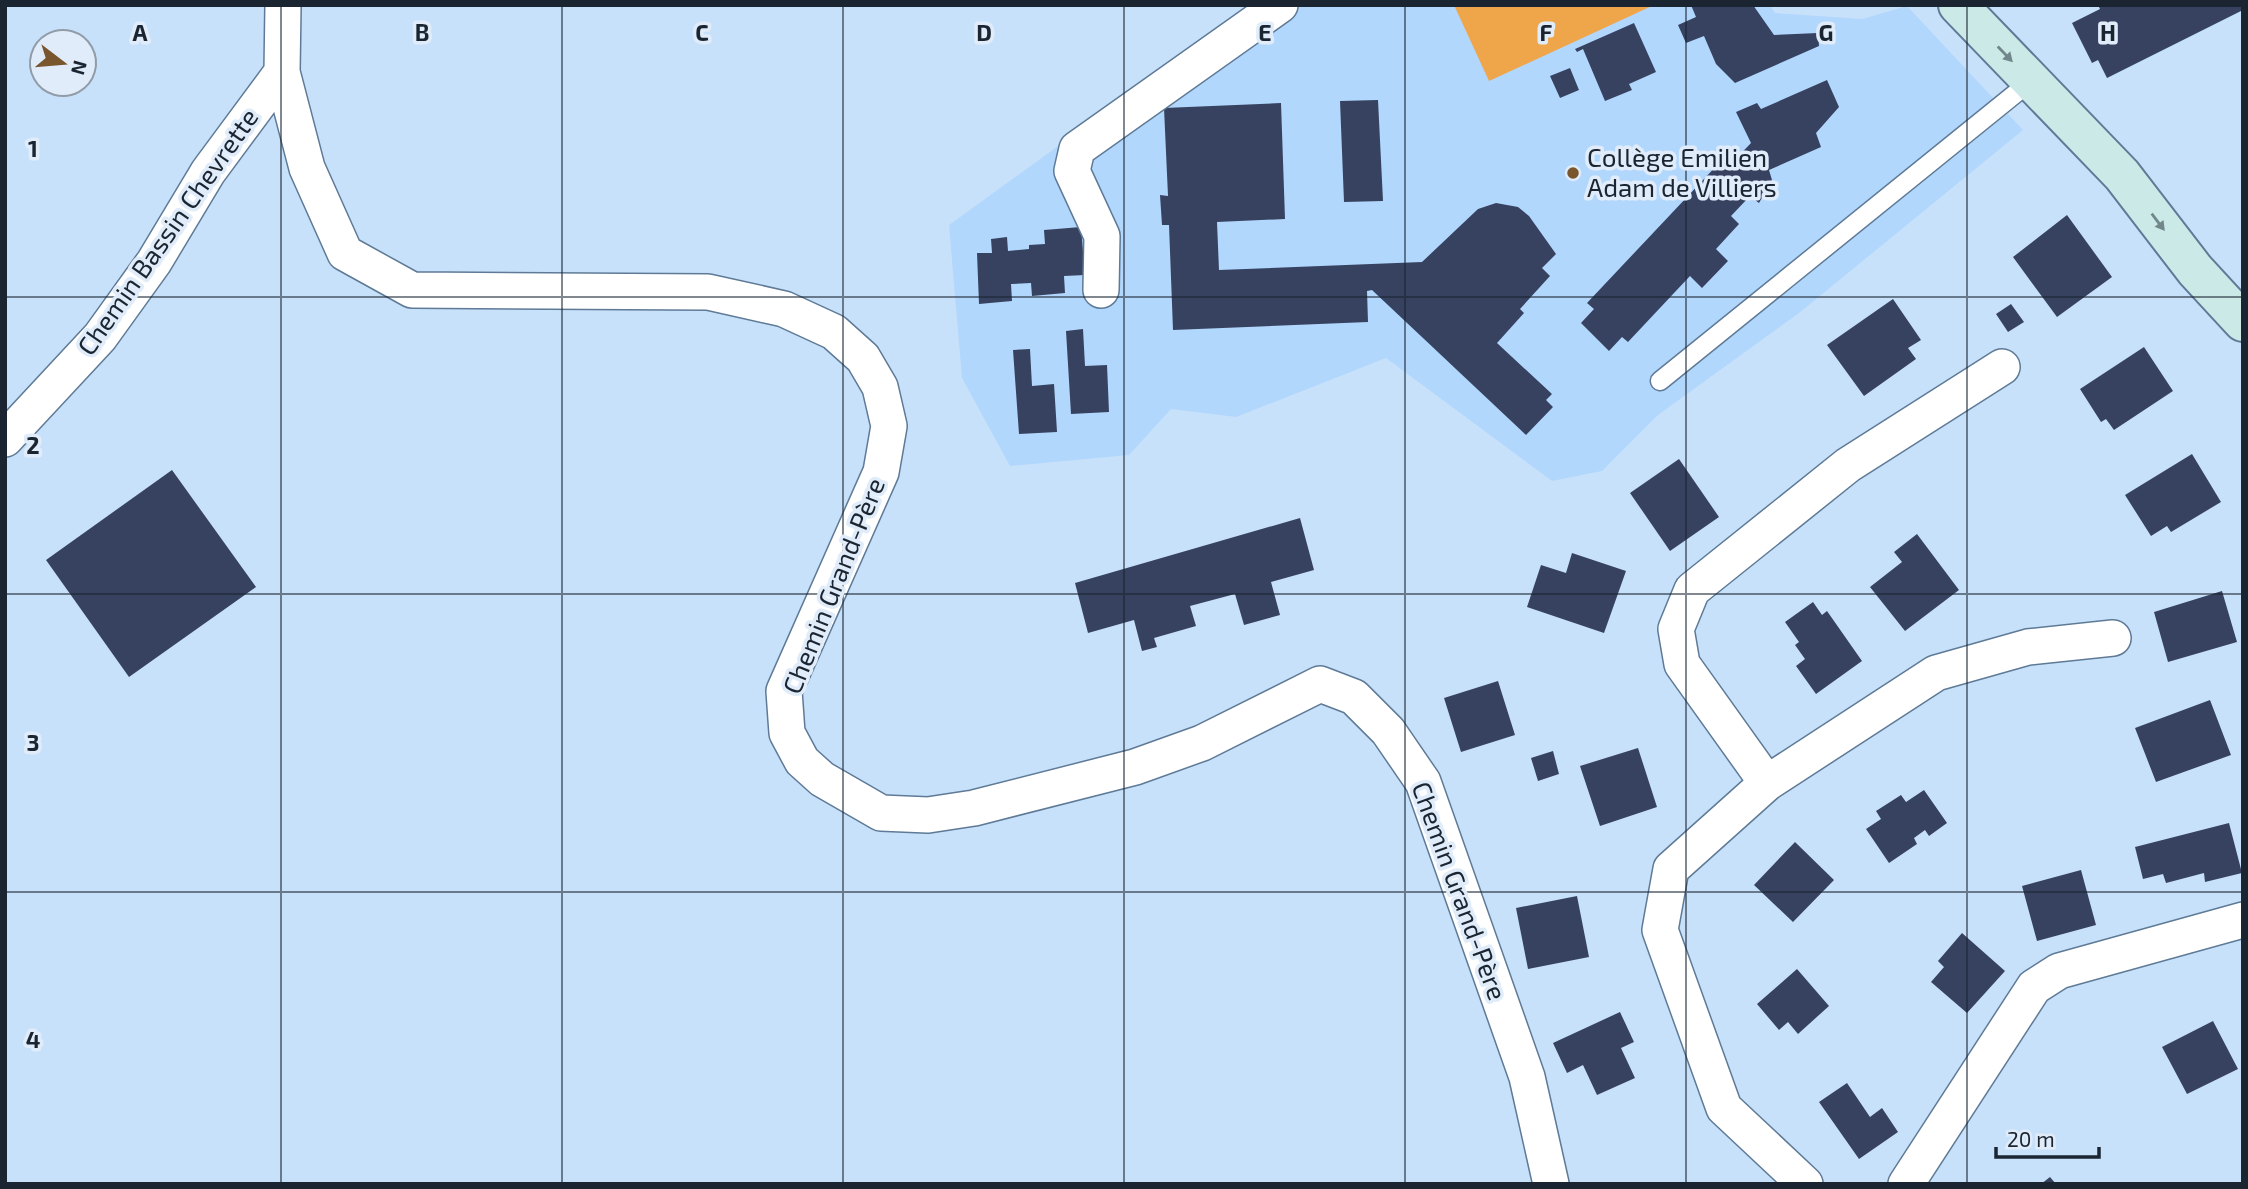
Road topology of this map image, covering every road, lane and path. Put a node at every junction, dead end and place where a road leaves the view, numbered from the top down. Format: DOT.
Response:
graph roads {
  1 [pos="283,5"];
  2 [pos="1280,5"];
  3 [pos="1963,7"];
  4 [pos="282,72"];
  5 [pos="2031,81"];
  6 [pos="1101,290"];
  7 [pos="2243,322"];
  8 [pos="2001,367"];
  9 [pos="1660,380"];
  10 [pos="5,439"];
  11 [pos="2113,638"];
  12 [pos="1767,783"];
  13 [pos="2243,920"];
  14 [pos="1551,1184"];
  15 [pos="1805,1184"];
  16 [pos="1906,1184"];
  1 -- 4 [label="street"];
  2 -- 6 [label="street"];
  3 -- 5 [label="main road, one-way"];
  4 -- 10 [label="street, Chemin Bassin Chevrette"];
  4 -- 14 [label="street, Chemin Grand-Père"];
  5 -- 7 [label="main road, one-way"];
  5 -- 9 [label="lane"];
  8 -- 12 [label="street"];
  11 -- 12 [label="street"];
  12 -- 15 [label="street"];
  13 -- 16 [label="street"];
}
